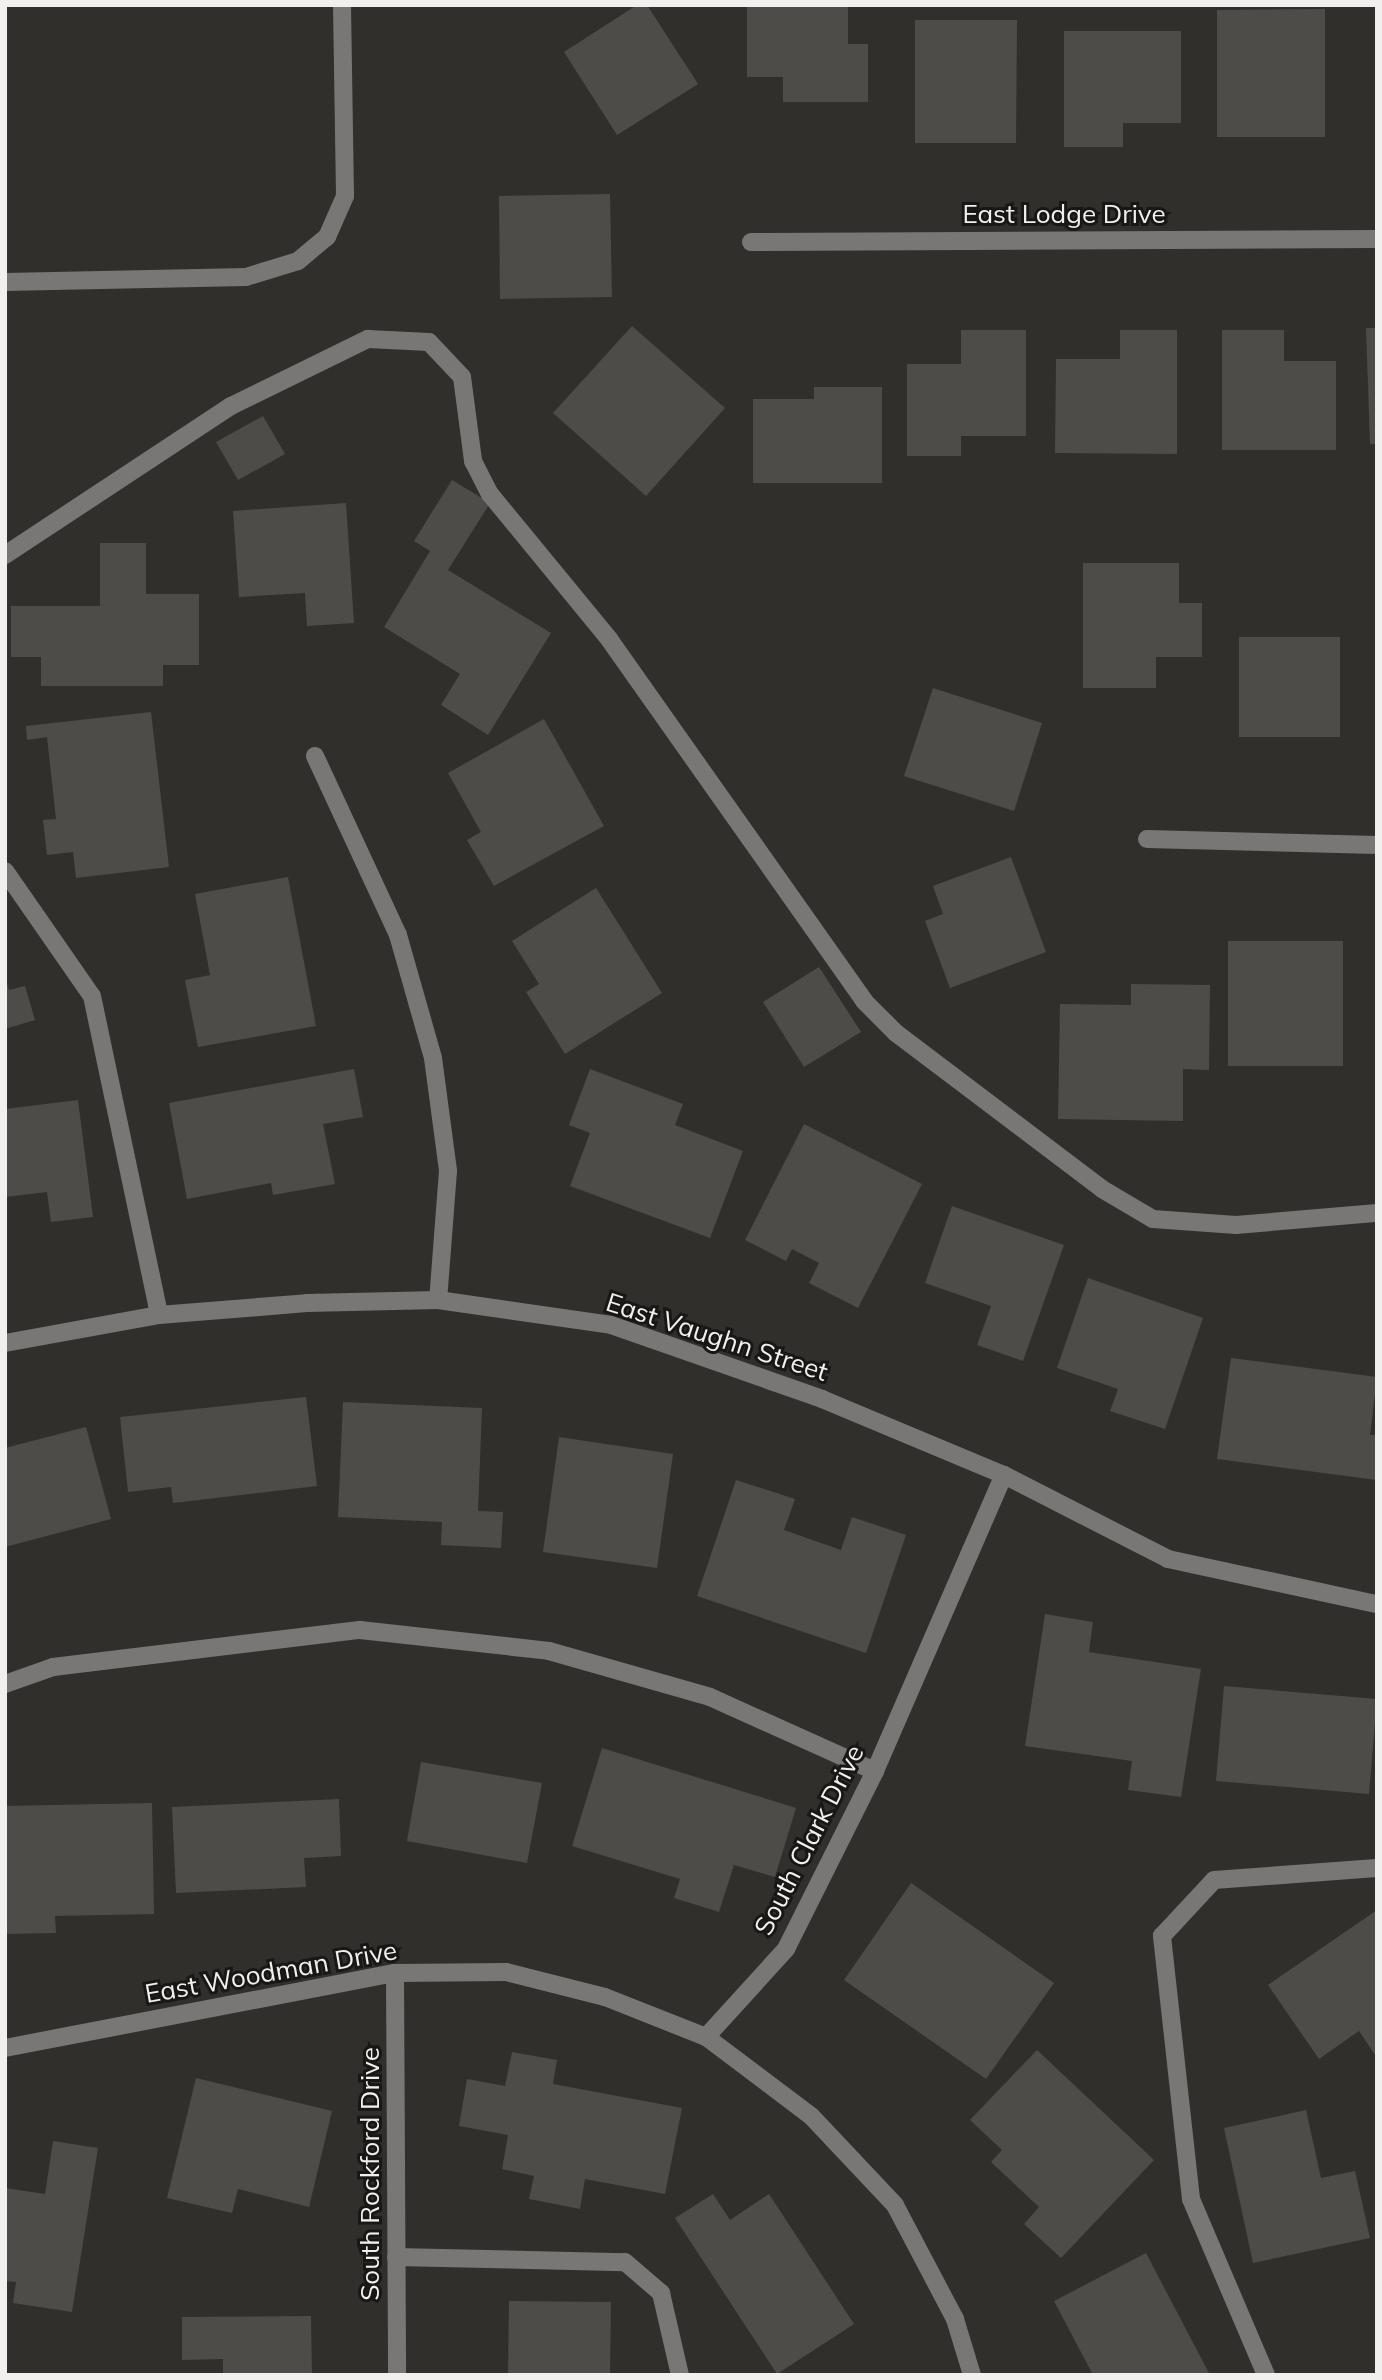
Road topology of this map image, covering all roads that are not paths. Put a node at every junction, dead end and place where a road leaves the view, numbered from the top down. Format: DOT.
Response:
graph roads {
  1 [pos="342,5"];
  2 [pos="1377,239"];
  3 [pos="751,242"];
  4 [pos="5,282"];
  5 [pos="5,555"];
  6 [pos="315,756"];
  7 [pos="1147,839"];
  8 [pos="1377,845"];
  9 [pos="5,871"];
  10 [pos="1377,1213"];
  11 [pos="438,1300"];
  12 [pos="159,1315"];
  13 [pos="5,1343"];
  14 [pos="1004,1475"];
  15 [pos="1377,1604"];
  16 [pos="5,1684"];
  17 [pos="875,1771"];
  18 [pos="1377,1868"];
  19 [pos="395,1973"];
  20 [pos="706,2037"];
  21 [pos="5,2048"];
  22 [pos="396,2257"];
  23 [pos="397,2375"];
  24 [pos="680,2375"];
  25 [pos="972,2375"];
  26 [pos="1266,2375"];
  1 -- 4 [label="street"];
  2 -- 3 [label="street, East Lodge Drive"];
  5 -- 10 [label="street"];
  6 -- 11 [label="street"];
  7 -- 8 [label="street"];
  9 -- 12 [label="street"];
  11 -- 12 [label="street, East Vaughn Street"];
  11 -- 14 [label="street, East Vaughn Street"];
  12 -- 13 [label="street, East Vaughn Street"];
  14 -- 15 [label="street, East Vaughn Street"];
  14 -- 17 [label="street, South Clark Drive"];
  16 -- 17 [label="street"];
  17 -- 20 [label="street, South Clark Drive"];
  18 -- 26 [label="street"];
  19 -- 20 [label="street, East Woodman Drive"];
  19 -- 21 [label="street, East Woodman Drive"];
  19 -- 22 [label="street, South Rockford Drive"];
  20 -- 25 [label="street"];
  22 -- 23 [label="street, South Rockford Drive"];
  22 -- 24 [label="street"];
}
